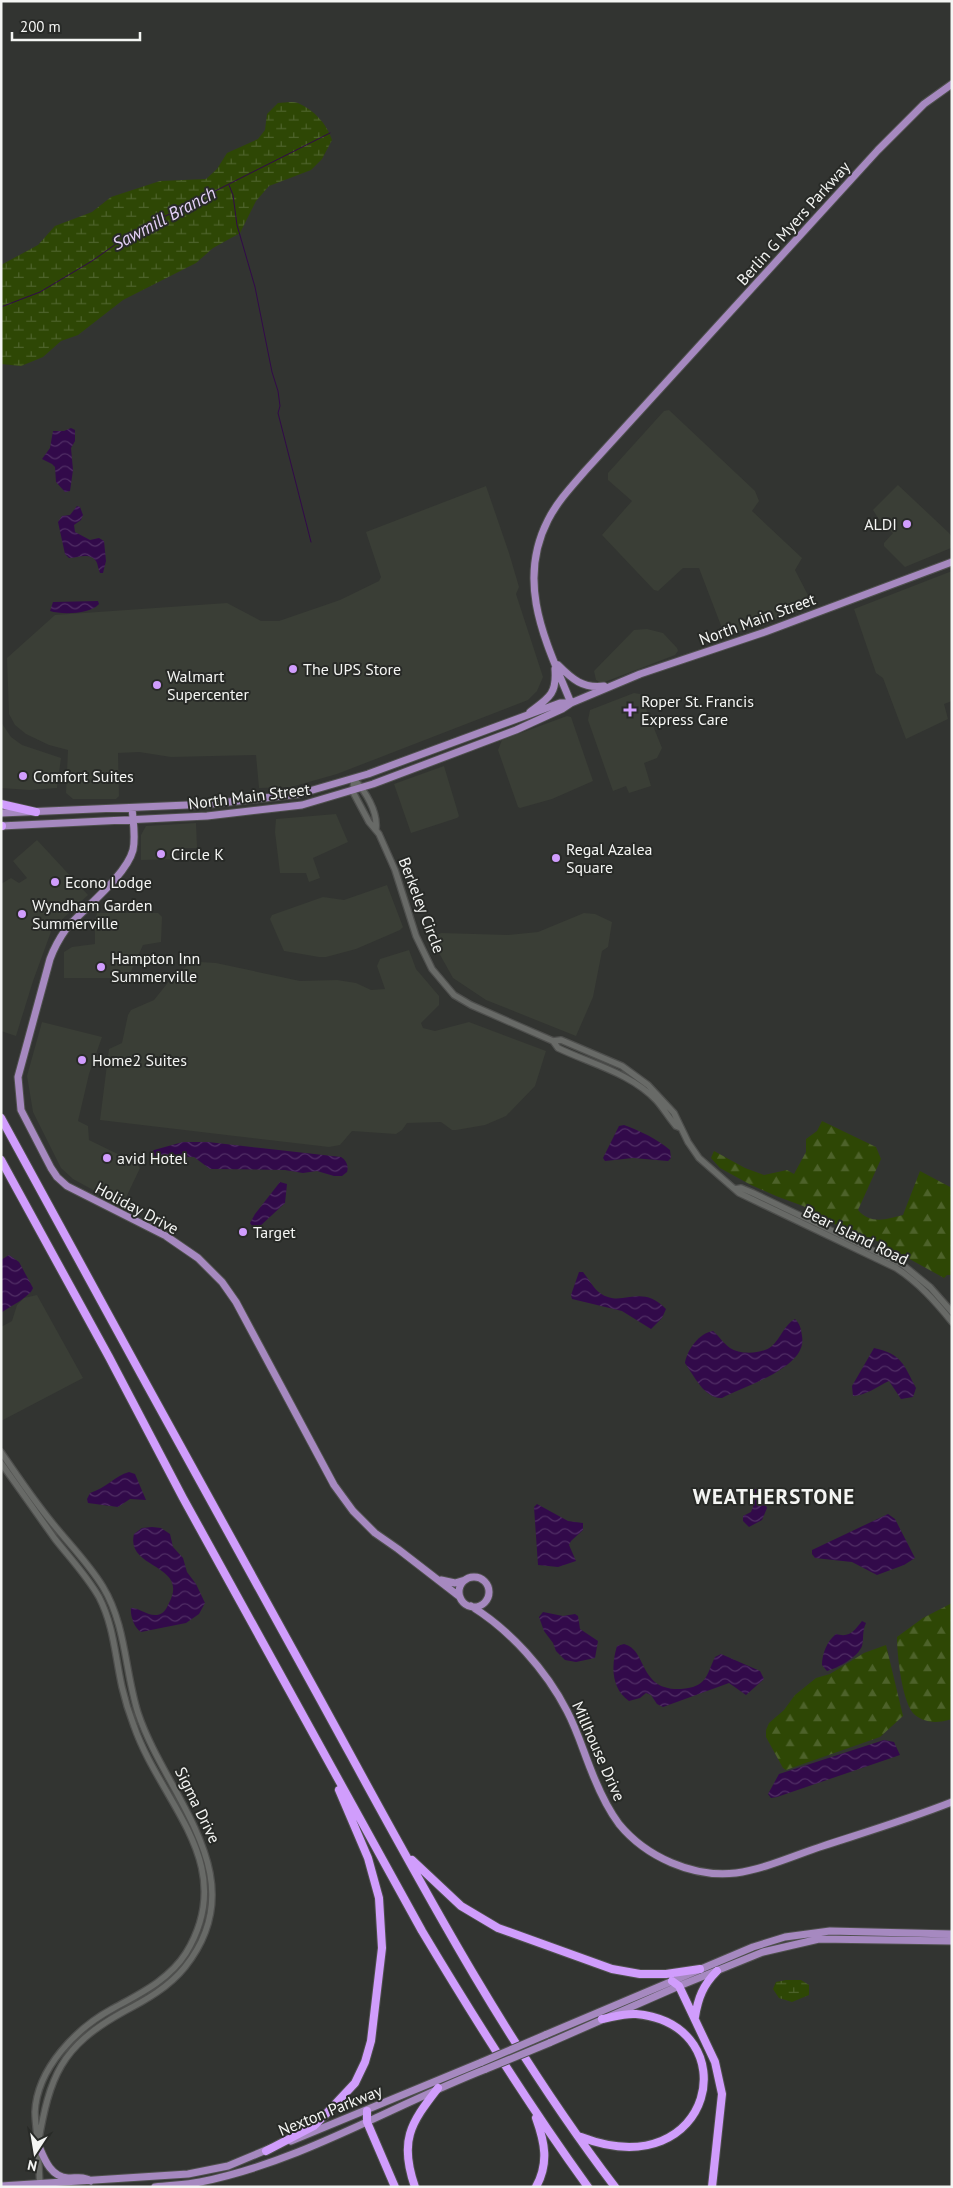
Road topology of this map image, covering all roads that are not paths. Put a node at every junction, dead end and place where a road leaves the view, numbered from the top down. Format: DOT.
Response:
graph roads {
  1 [pos="952,84"];
  2 [pos="952,562"];
  3 [pos="554,661"];
  4 [pos="613,685"];
  5 [pos="571,703"];
  6 [pos="521,718"];
  7 [pos="354,779"];
  8 [pos="363,788"];
  9 [pos="353,792"];
  10 [pos="1,804"];
  11 [pos="132,808"];
  12 [pos="36,812"];
  13 [pos="1,813"];
  14 [pos="133,821"];
  15 [pos="2,826"];
  16 [pos="376,828"];
  17 [pos="553,1041"];
  18 [pos="588,1051"];
  19 [pos="584,1060"];
  20 [pos="1,1118"];
  21 [pos="681,1128"];
  22 [pos="1,1160"];
  23 [pos="735,1189"];
  24 [pos="952,1312"];
  25 [pos="952,1322"];
  26 [pos="1,1452"];
  27 [pos="1,1463"];
  28 [pos="55,1526"];
  29 [pos="50,1531"];
  30 [pos="438,1579"];
  31 [pos="465,1580"];
  32 [pos="460,1597"];
  33 [pos="488,1598"];
  34 [pos="470,1606"];
  35 [pos="495,1623"];
  36 [pos="125,1656"];
  37 [pos="118,1657"];
  38 [pos="334,1773"];
  39 [pos="952,1802"];
  40 [pos="405,1854"];
  41 [pos="952,1934"];
  42 [pos="952,1941"];
  43 [pos="700,1969"];
  44 [pos="717,1971"];
  45 [pos="675,1983"];
  46 [pos="695,2017"];
  47 [pos="602,2018"];
  48 [pos="547,2039"];
  49 [pos="438,2088"];
  50 [pos="532,2107"];
  51 [pos="367,2111"];
  52 [pos="367,2122"];
  53 [pos="579,2136"];
  54 [pos="38,2144"];
  55 [pos="266,2151"];
  56 [pos="92,2181"];
  57 [pos="1,2186"];
  58 [pos="40,2186"];
  59 [pos="155,2187"];
  60 [pos="395,2187"];
  61 [pos="415,2187"];
  62 [pos="536,2187"];
  63 [pos="588,2187"];
  64 [pos="615,2187"];
  65 [pos="712,2187"];
  1 -- 3 [label="main road, Berlin G Myers Parkway"];
  2 -- 4 [label="main road, North Main Street"];
  3 -- 4 [label="main road"];
  3 -- 5 [label="main road, Berlin G Myers Parkway"];
  3 -- 6 [label="main road"];
  4 -- 5 [label="main road, North Main Street"];
  5 -- 6 [label="main road, North Main Street"];
  5 -- 8 [label="main road, North Main Street"];
  6 -- 7 [label="main road, North Main Street"];
  7 -- 8 [label="street, Berkeley Circle"];
  7 -- 9 [label="street"];
  7 -- 11 [label="main road, North Main Street"];
  8 -- 9 [label="main road, North Main Street"];
  8 -- 16 [label="street, Berkeley Circle"];
  9 -- 14 [label="main road, North Main Street"];
  9 -- 16 [label="street, Berkeley Circle"];
  10 -- 12 [label="highway"];
  11 -- 12 [label="main road, North Main Street"];
  11 -- 14 [label="main road, Holiday Drive"];
  12 -- 13 [label="main road, North Main Street"];
  14 -- 15 [label="main road, North Main Street"];
  14 -- 30 [label="main road, Holiday Drive"];
  16 -- 17 [label="street, Berkeley Circle"];
  17 -- 18 [label="street, Berkeley Circle"];
  17 -- 19 [label="street, Berkeley Circle"];
  18 -- 21 [label="street, Bear Island Road"];
  19 -- 21 [label="street, Bear Island Road"];
  20 -- 40 [label="highway"];
  21 -- 23 [label="street, Bear Island Road"];
  22 -- 38 [label="highway"];
  23 -- 24 [label="street, Bear Island Road"];
  23 -- 25 [label="street, Bear Island Road"];
  26 -- 28 [label="street, Sigma Drive"];
  27 -- 29 [label="street, Sigma Drive"];
  28 -- 29 [label="street"];
  28 -- 36 [label="street, Sigma Drive"];
  29 -- 37 [label="street, Sigma Drive"];
  30 -- 31 [label="main road"];
  30 -- 32 [label="main road, Holiday Drive"];
  31 -- 32 [label="main road"];
  31 -- 33 [label="main road"];
  32 -- 34 [label="main road"];
  33 -- 34 [label="main road"];
  33 -- 35 [label="main road"];
  34 -- 35 [label="main road, Millhouse Drive"];
  35 -- 39 [label="main road, Millhouse Drive"];
  36 -- 37 [label="street"];
  36 -- 54 [label="street, Sigma Drive"];
  37 -- 54 [label="street, Sigma Drive"];
  38 -- 50 [label="highway"];
  38 -- 55 [label="highway"];
  40 -- 43 [label="highway"];
  40 -- 53 [label="highway"];
  41 -- 43 [label="main road"];
  42 -- 44 [label="main road"];
  43 -- 45 [label="main road"];
  44 -- 45 [label="main road"];
  44 -- 46 [label="highway"];
  45 -- 46 [label="highway"];
  45 -- 47 [label="main road"];
  45 -- 48 [label="main road, Nexton Parkway"];
  46 -- 65 [label="highway"];
  47 -- 48 [label="main road"];
  47 -- 53 [label="highway"];
  48 -- 49 [label="main road, bridge"];
  48 -- 51 [label="main road, Nexton Parkway, bridge"];
  49 -- 52 [label="main road"];
  49 -- 61 [label="highway"];
  50 -- 62 [label="highway"];
  50 -- 63 [label="highway"];
  51 -- 52 [label="highway"];
  51 -- 55 [label="main road, Nexton Parkway"];
  52 -- 59 [label="main road"];
  52 -- 60 [label="highway"];
  53 -- 64 [label="highway"];
  54 -- 56 [label="main road"];
  54 -- 58 [label="street, Sigma Drive"];
  55 -- 56 [label="main road, Nexton Parkway"];
  56 -- 58 [label="main road, Nexton Parkway"];
  57 -- 58 [label="main road, Nexton Parkway"];
}
